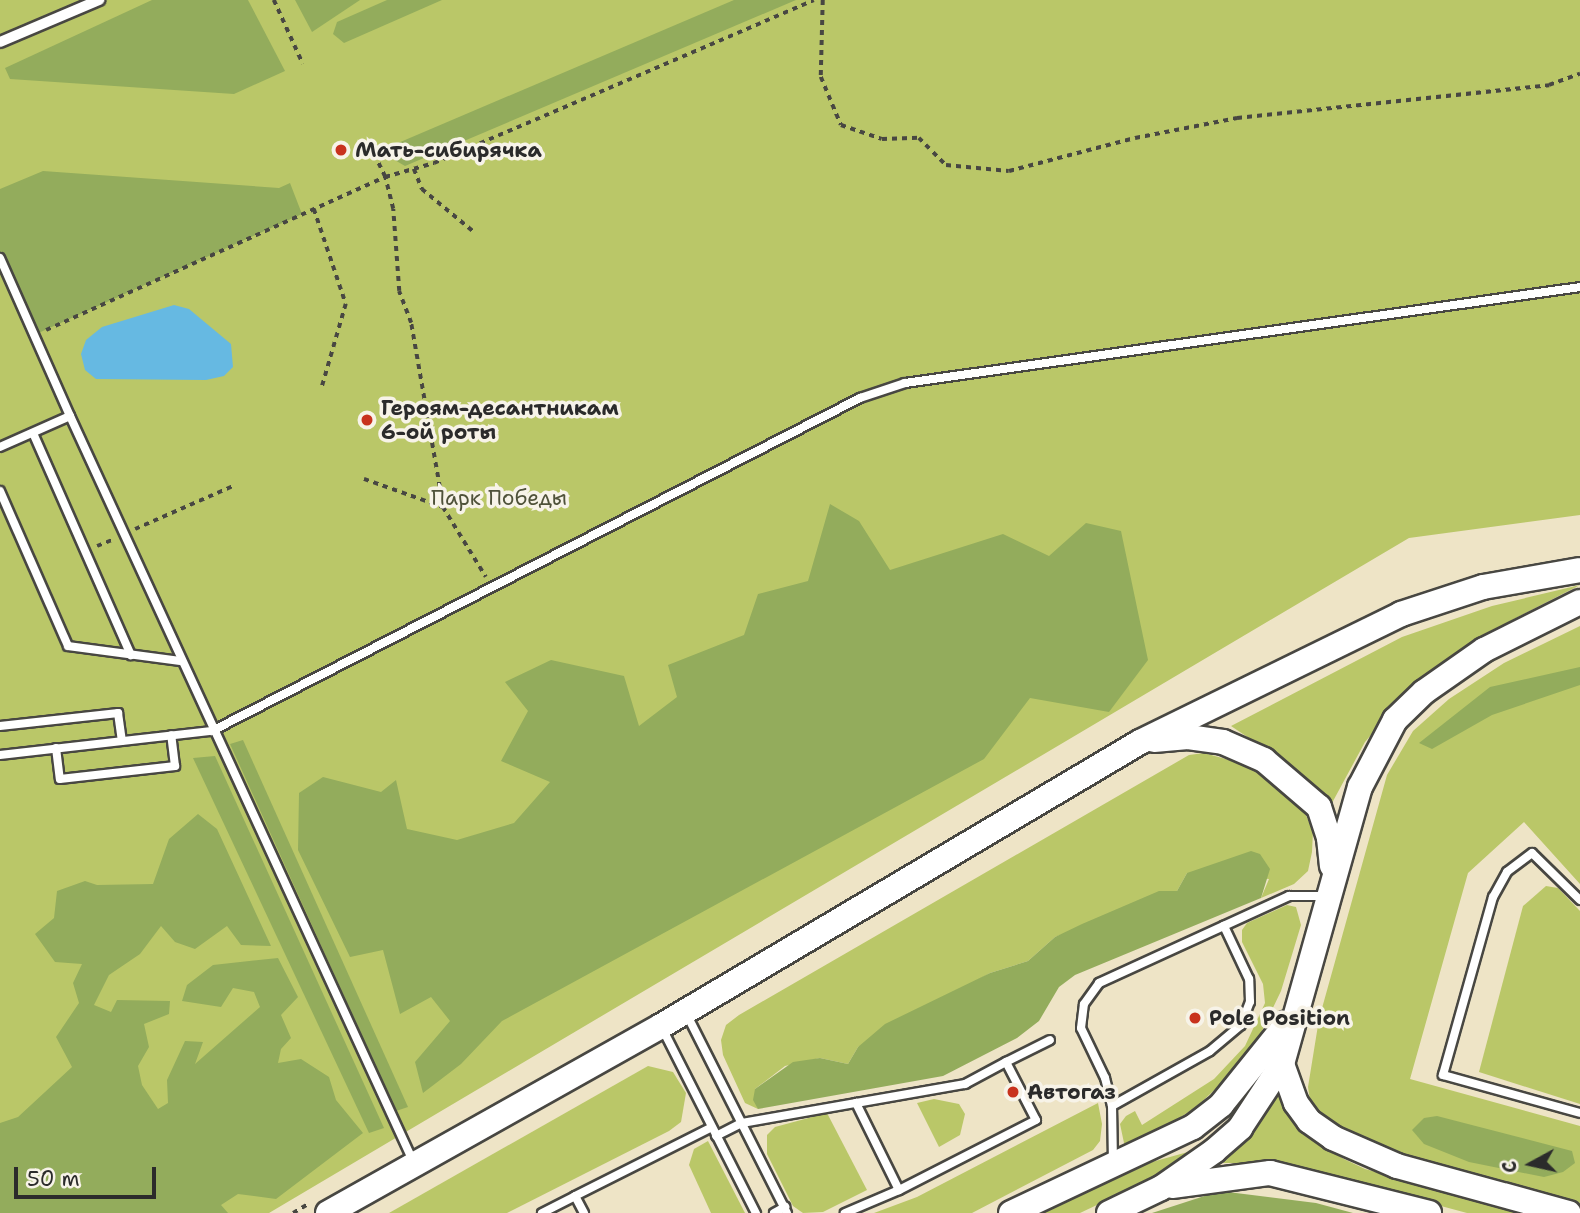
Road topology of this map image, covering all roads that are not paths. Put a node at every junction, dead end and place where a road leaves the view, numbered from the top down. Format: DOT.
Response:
graph roads {
  1 [pos="99,0"];
  2 [pos="0,42"];
  3 [pos="0,258"];
  4 [pos="1580,287"];
  5 [pos="70,416"];
  6 [pos="33,433"];
  7 [pos="0,447"];
  8 [pos="0,491"];
  9 [pos="1580,570"];
  10 [pos="1580,601"];
  11 [pos="131,654"];
  12 [pos="180,662"];
  13 [pos="0,726"];
  14 [pos="212,731"];
  15 [pos="172,735"];
  16 [pos="121,741"];
  17 [pos="1140,742"];
  18 [pos="56,748"];
  19 [pos="0,755"];
  20 [pos="1330,887"];
  21 [pos="1580,900"];
  22 [pos="1224,926"];
  23 [pos="685,1011"];
  24 [pos="1293,1014"];
  25 [pos="661,1026"];
  26 [pos="1051,1040"];
  27 [pos="1006,1062"];
  28 [pos="1283,1064"];
  29 [pos="856,1103"];
  30 [pos="1112,1106"];
  31 [pos="1580,1113"];
  32 [pos="742,1123"];
  33 [pos="712,1126"];
  34 [pos="716,1136"];
  35 [pos="414,1164"];
  36 [pos="1113,1165"];
  37 [pos="1161,1188"];
  38 [pos="899,1189"];
  39 [pos="575,1196"];
  40 [pos="786,1210"];
  41 [pos="1559,1212"];
  42 [pos="328,1213"];
  43 [pos="542,1213"];
  44 [pos="584,1213"];
  45 [pos="756,1213"];
  46 [pos="774,1213"];
  47 [pos="845,1213"];
  48 [pos="1011,1213"];
  49 [pos="1109,1213"];
  50 [pos="1429,1213"];
  1 -- 2 [label="street"];
  3 -- 5 [label="lane"];
  4 -- 14 [label="lane"];
  5 -- 6 [label="lane"];
  5 -- 12 [label="lane"];
  6 -- 7 [label="lane"];
  6 -- 11 [label="lane"];
  8 -- 11 [label="lane"];
  9 -- 17 [label="main road"];
  10 -- 20 [label="main road"];
  11 -- 12 [label="lane"];
  12 -- 14 [label="lane"];
  13 -- 16 [label="lane"];
  14 -- 15 [label="lane"];
  14 -- 35 [label="lane"];
  15 -- 16 [label="lane"];
  15 -- 18 [label="lane"];
  16 -- 18 [label="lane"];
  17 -- 20 [label="main road"];
  17 -- 23 [label="main road"];
  18 -- 19 [label="lane"];
  20 -- 22 [label="lane"];
  20 -- 24 [label="main road"];
  21 -- 31 [label="lane"];
  22 -- 30 [label="lane"];
  22 -- 30 [label="lane"];
  23 -- 25 [label="main road"];
  23 -- 32 [label="lane"];
  24 -- 28 [label="main road"];
  24 -- 36 [label="main road"];
  25 -- 33 [label="lane"];
  25 -- 35 [label="main road"];
  26 -- 27 [label="lane"];
  27 -- 29 [label="lane"];
  27 -- 38 [label="lane"];
  28 -- 37 [label="main road"];
  28 -- 41 [label="main road"];
  29 -- 32 [label="lane"];
  29 -- 38 [label="lane"];
  30 -- 36 [label="lane"];
  32 -- 34 [label="lane"];
  32 -- 40 [label="lane"];
  33 -- 34 [label="lane"];
  33 -- 39 [label="lane"];
  34 -- 45 [label="lane"];
  35 -- 42 [label="main road"];
  36 -- 48 [label="main road"];
  37 -- 49 [label="main road"];
  37 -- 50 [label="main road"];
  38 -- 47 [label="lane"];
  39 -- 43 [label="lane"];
  39 -- 44 [label="lane"];
  40 -- 46 [label="lane"];
}
